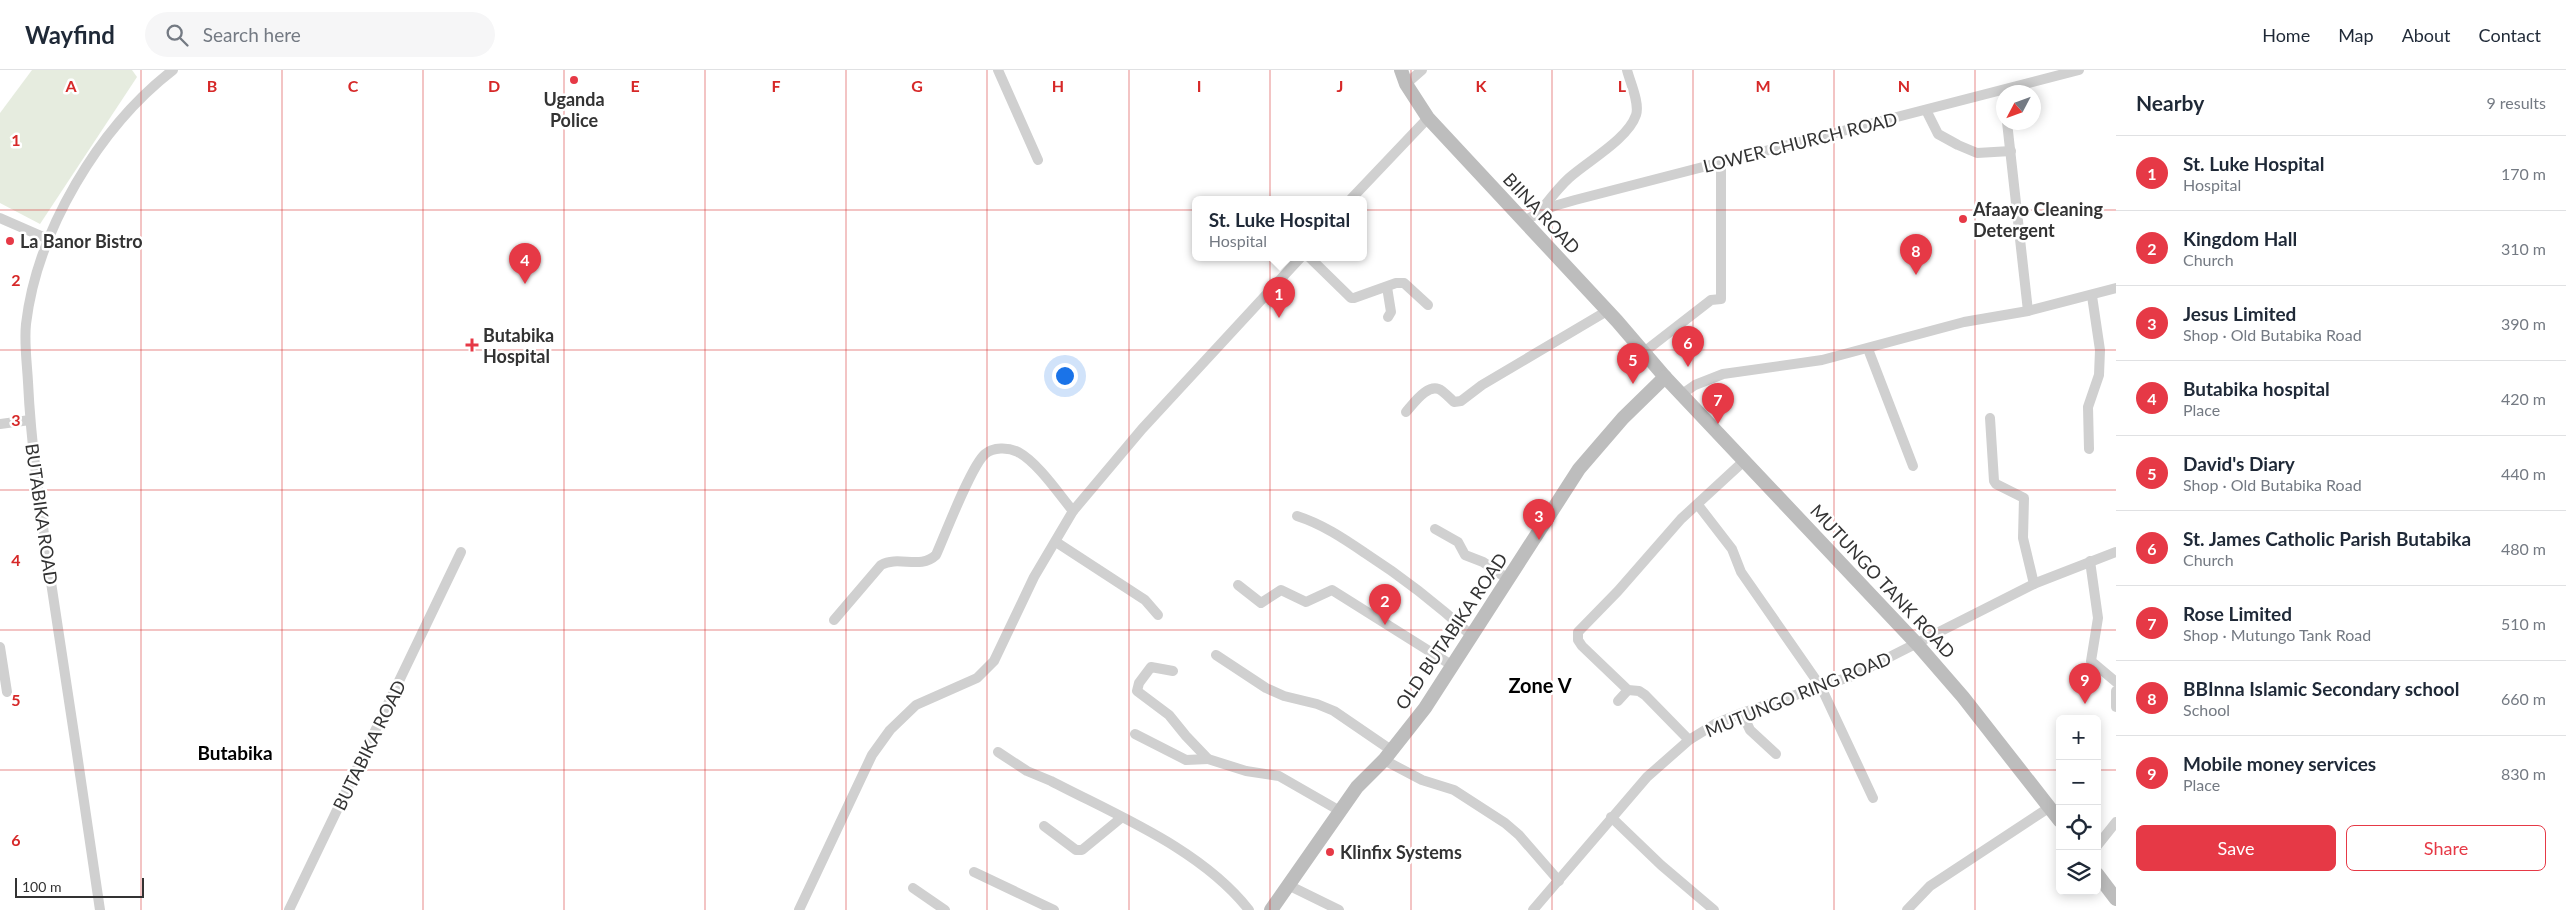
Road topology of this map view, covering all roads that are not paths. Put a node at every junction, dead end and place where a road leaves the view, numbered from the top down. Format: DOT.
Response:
graph roads {
  1 [pos="173,70"];
  2 [pos="998,70"];
  3 [pos="1401,70"];
  4 [pos="1422,70"];
  5 [pos="1627,70"];
  6 [pos="2079,70"];
  7 [pos="1406,84"];
  8 [pos="2025,85"];
  9 [pos="1996,93"];
  10 [pos="1926,110"];
  11 [pos="1428,118"];
  12 [pos="2009,130"];
  13 [pos="2011,151"];
  14 [pos="1038,160"];
  15 [pos="1722,161"];
  16 [pos="1355,196"];
  17 [pos="1539,212"];
  18 [pos="0,218"];
  19 [pos="1523,221"];
  20 [pos="48,239"];
  21 [pos="1297,261"];
  22 [pos="1313,261"];
  23 [pos="1387,288"];
  24 [pos="2116,288"];
  25 [pos="2092,296"];
  26 [pos="1428,305"];
  27 [pos="1607,310"];
  28 [pos="2028,311"];
  29 [pos="1388,317"];
  30 [pos="1868,349"];
  31 [pos="1644,352"];
  32 [pos="1665,376"];
  33 [pos="1682,394"];
  34 [pos="1406,412"];
  35 [pos="1990,418"];
  36 [pos="30,420"];
  37 [pos="0,424"];
  38 [pos="2089,450"];
  39 [pos="1745,460"];
  40 [pos="1913,466"];
  41 [pos="1698,505"];
  42 [pos="1073,511"];
  43 [pos="1297,516"];
  44 [pos="1435,529"];
  45 [pos="1056,542"];
  46 [pos="461,552"];
  47 [pos="2116,552"];
  48 [pos="2090,561"];
  49 [pos="1508,579"];
  50 [pos="2034,584"];
  51 [pos="1238,585"];
  52 [pos="1158,615"];
  53 [pos="834,620"];
  54 [pos="1472,636"];
  55 [pos="1917,644"];
  56 [pos="0,647"];
  57 [pos="1216,655"];
  58 [pos="1453,666"];
  59 [pos="1173,671"];
  60 [pos="2116,682"];
  61 [pos="1821,687"];
  62 [pos="1628,690"];
  63 [pos="2116,691"];
  64 [pos="7,692"];
  65 [pos="1618,701"];
  66 [pos="2116,707"];
  67 [pos="1742,713"];
  68 [pos="1135,734"];
  69 [pos="1689,740"];
  70 [pos="998,752"];
  71 [pos="1776,754"];
  72 [pos="1388,755"];
  73 [pos="1208,759"];
  74 [pos="1873,798"];
  75 [pos="2050,807"];
  76 [pos="1340,810"];
  77 [pos="2056,815"];
  78 [pos="1611,817"];
  79 [pos="1122,818"];
  80 [pos="2116,822"];
  81 [pos="1044,826"];
  82 [pos="2101,841"];
  83 [pos="974,872"];
  84 [pos="2101,879"];
  85 [pos="1559,881"];
  86 [pos="1288,885"];
  87 [pos="913,888"];
  88 [pos="2116,899"];
  89 [pos="1046,909"];
  90 [pos="100,910"];
  91 [pos="288,910"];
  92 [pos="799,910"];
  93 [pos="945,910"];
  94 [pos="1249,910"];
  95 [pos="1271,910"];
  96 [pos="1339,910"];
  97 [pos="1533,910"];
  98 [pos="1714,910"];
  99 [pos="1907,910"];
  1 -- 20 [label="street, BUTABIKA ROAD"];
  2 -- 14 [label="street"];
  3 -- 7 [label="main road, BIINA ROAD"];
  4 -- 7 [label="street"];
  5 -- 17 [label="street"];
  6 -- 8 [label="street, LOWER CHURCH ROAD"];
  7 -- 11 [label="main road, BIINA ROAD"];
  9 -- 10 [label="street, LOWER CHURCH ROAD"];
  10 -- 13 [label="street"];
  10 -- 15 [label="street, LOWER CHURCH ROAD"];
  11 -- 16 [label="street"];
  11 -- 19 [label="main road, BIINA ROAD"];
  12 -- 13 [label="street"];
  13 -- 28 [label="street"];
  15 -- 17 [label="street, LOWER CHURCH ROAD"];
  15 -- 31 [label="street"];
  17 -- 19 [label="street, LOWER CHURCH ROAD"];
  18 -- 20 [label="street"];
  19 -- 27 [label="main road, BIINA ROAD"];
  20 -- 36 [label="street, BUTABIKA ROAD"];
  21 -- 42 [label="street"];
  22 -- 23 [label="street"];
  23 -- 26 [label="street"];
  23 -- 29 [label="street"];
  24 -- 25 [label="street"];
  25 -- 28 [label="street"];
  25 -- 38 [label="street"];
  27 -- 31 [label="main road, BIINA ROAD"];
  27 -- 34 [label="street"];
  28 -- 30 [label="street"];
  30 -- 33 [label="street"];
  30 -- 40 [label="street"];
  31 -- 32 [label="main road, BIINA ROAD"];
  32 -- 33 [label="main road, MUTUNGO TANK ROAD"];
  32 -- 49 [label="main road, OLD BUTABIKA ROAD"];
  33 -- 39 [label="main road, MUTUNGO TANK ROAD"];
  35 -- 50 [label="street"];
  36 -- 37 [label="street"];
  36 -- 90 [label="street, BUTABIKA ROAD"];
  39 -- 41 [label="street"];
  39 -- 55 [label="main road, MUTUNGO TANK ROAD"];
  41 -- 61 [label="street"];
  41 -- 62 [label="street"];
  42 -- 45 [label="street"];
  42 -- 53 [label="street"];
  43 -- 54 [label="street"];
  44 -- 49 [label="street"];
  45 -- 52 [label="street"];
  45 -- 92 [label="street"];
  46 -- 91 [label="street, BUTABIKA ROAD"];
  47 -- 48 [label="street, MUTUNGO RING ROAD"];
  48 -- 50 [label="street, MUTUNGO RING ROAD"];
  48 -- 60 [label="street"];
  49 -- 54 [label="main road, OLD BUTABIKA ROAD"];
  50 -- 55 [label="street, MUTUNGO RING ROAD"];
  51 -- 58 [label="street"];
  54 -- 58 [label="main road, OLD BUTABIKA ROAD"];
  55 -- 61 [label="street, MUTUNGO RING ROAD"];
  55 -- 75 [label="main road, MUTUNGO TANK ROAD"];
  56 -- 64 [label="street"];
  57 -- 72 [label="street"];
  58 -- 72 [label="main road, OLD BUTABIKA ROAD"];
  59 -- 73 [label="street"];
  61 -- 67 [label="street, MUTUNGO RING ROAD"];
  61 -- 74 [label="street"];
  62 -- 65 [label="street"];
  62 -- 69 [label="street"];
  63 -- 66 [label="street"];
  67 -- 69 [label="street, MUTUNGO RING ROAD"];
  67 -- 71 [label="street"];
  68 -- 73 [label="street"];
  69 -- 78 [label="street, MUTUNGO RING ROAD"];
  70 -- 79 [label="street"];
  72 -- 76 [label="main road, OLD BUTABIKA ROAD"];
  72 -- 85 [label="street"];
  73 -- 76 [label="street"];
  75 -- 77 [label="main road, MUTUNGO TANK ROAD"];
  75 -- 99 [label="street"];
  76 -- 86 [label="main road, OLD BUTABIKA ROAD"];
  78 -- 85 [label="street, MUTUNGO RING ROAD"];
  78 -- 98 [label="street"];
  79 -- 81 [label="street"];
  79 -- 94 [label="street"];
  80 -- 82 [label="street"];
  83 -- 89 [label="street"];
  84 -- 88 [label="main road"];
  85 -- 97 [label="street, MUTUNGO RING ROAD"];
  86 -- 95 [label="main road, OLD BUTABIKA ROAD"];
  86 -- 96 [label="street"];
  87 -- 93 [label="street"];
}
